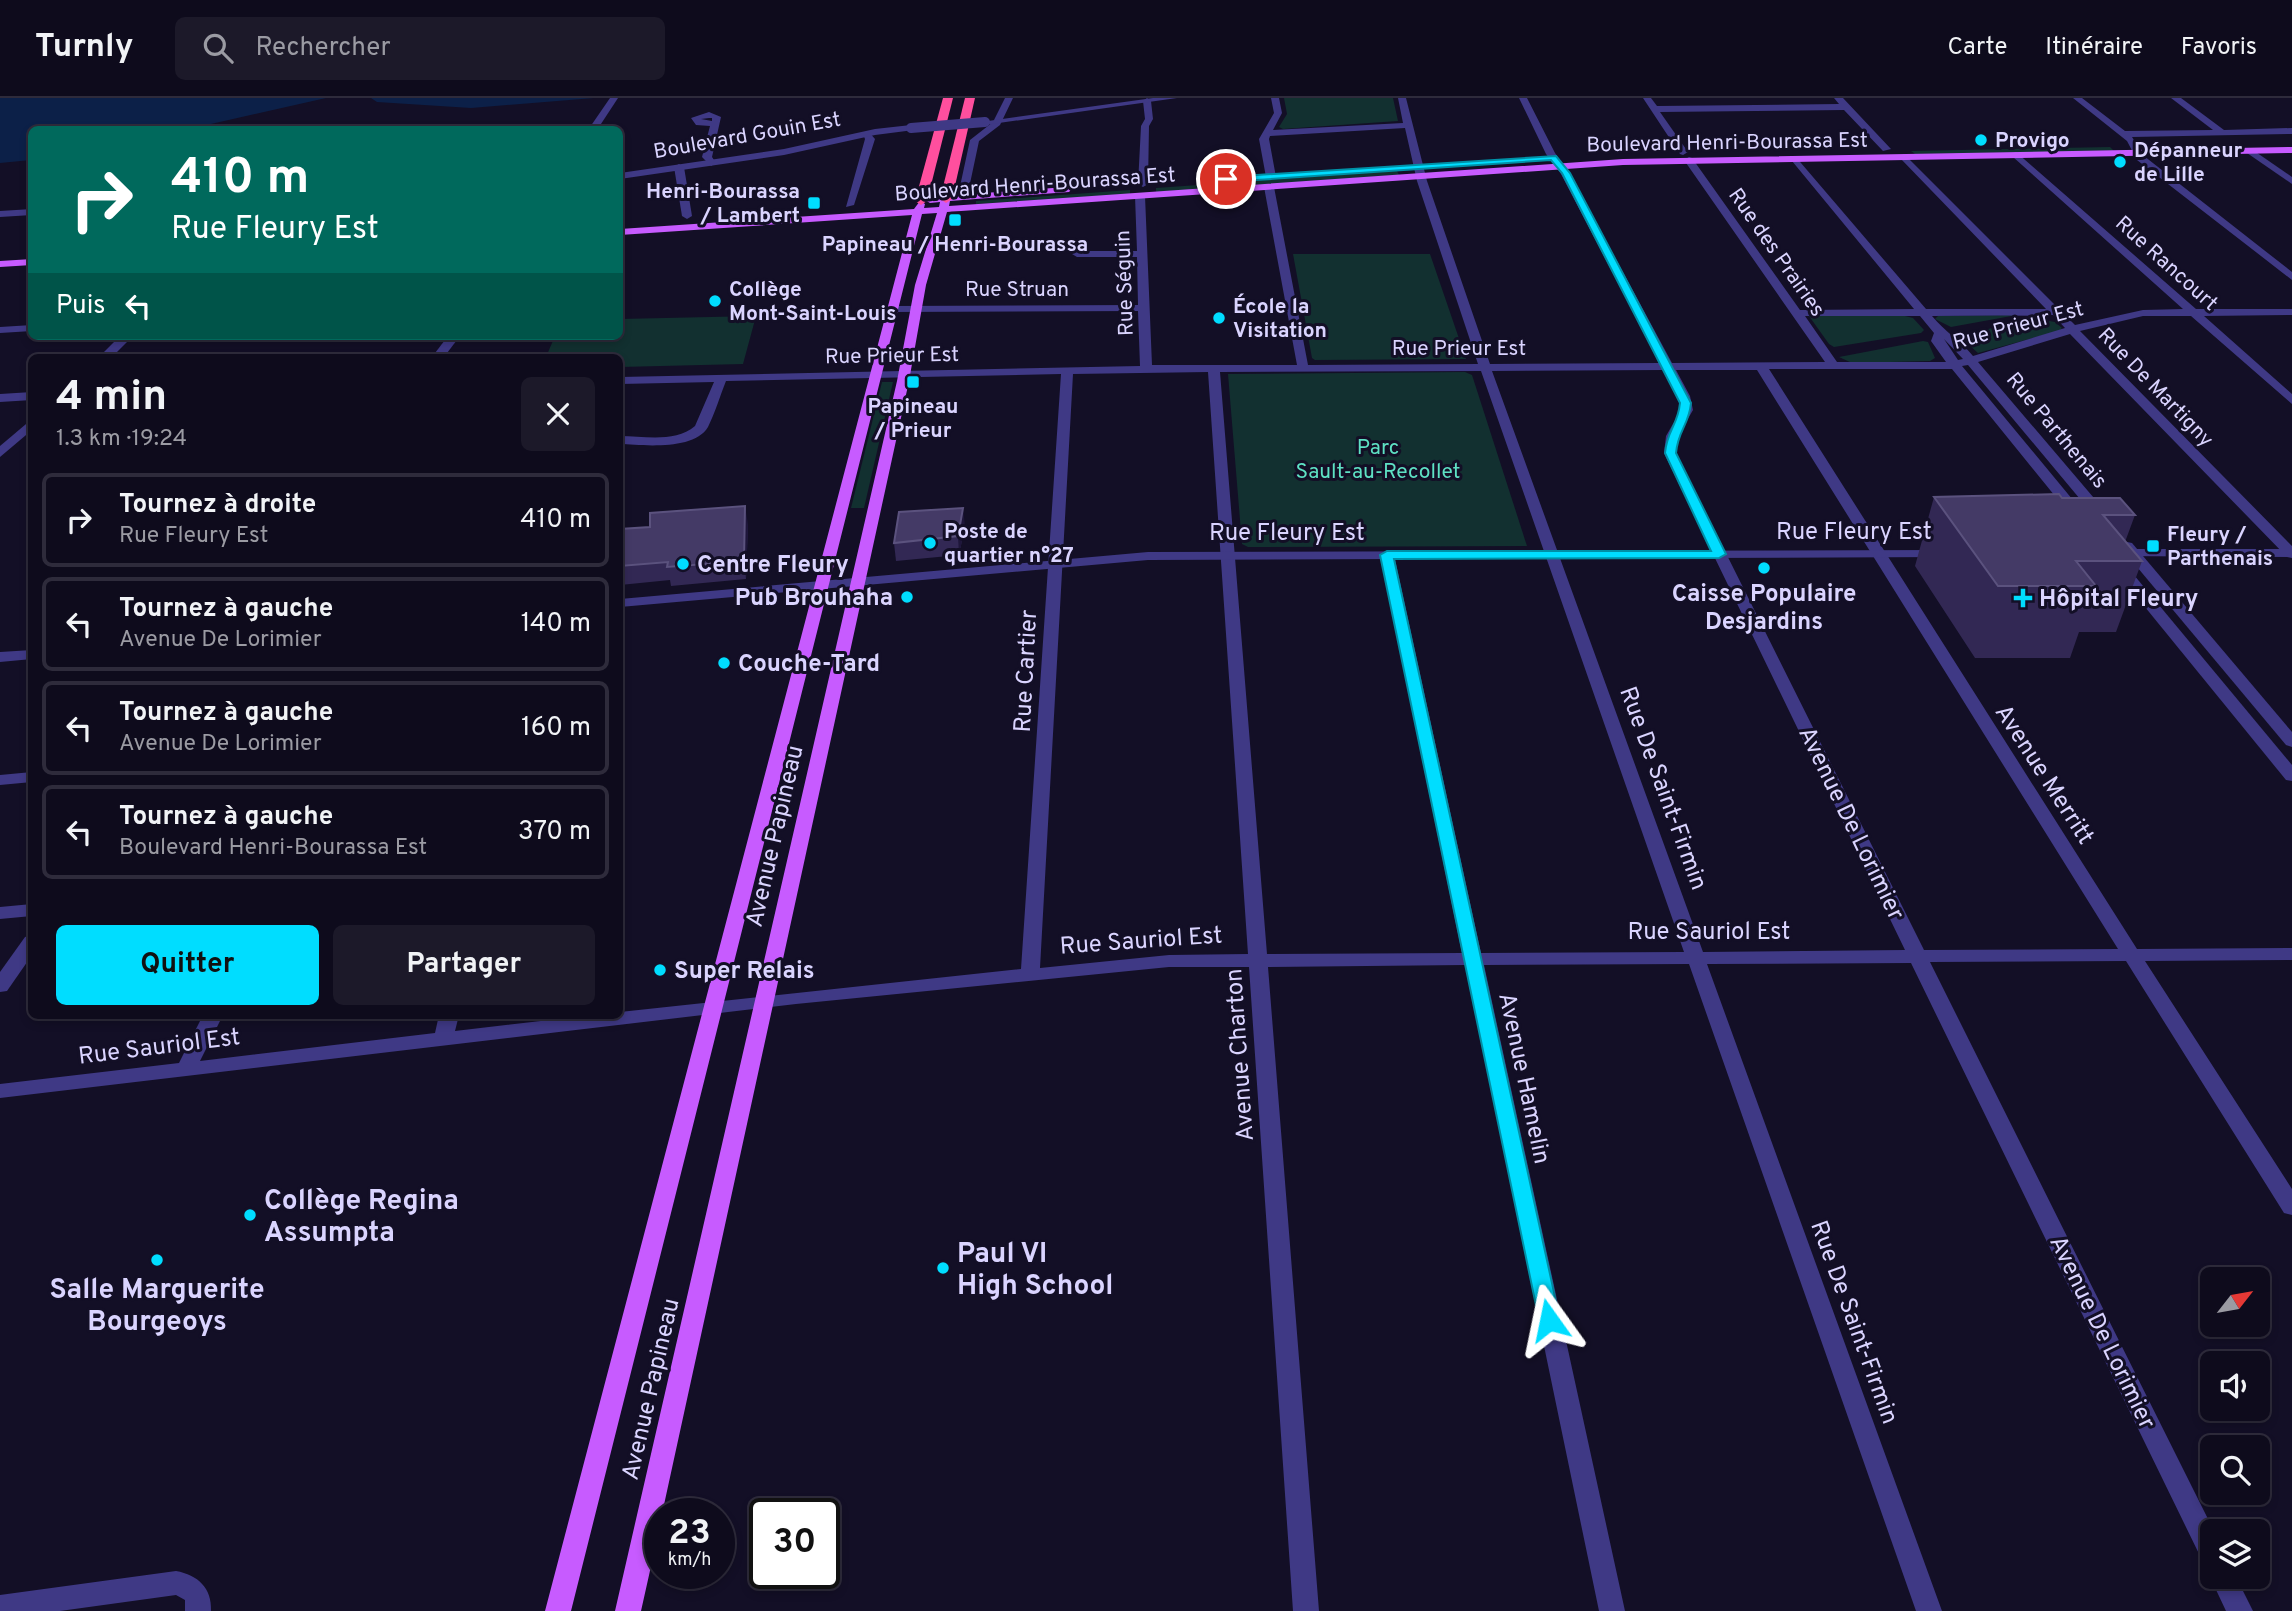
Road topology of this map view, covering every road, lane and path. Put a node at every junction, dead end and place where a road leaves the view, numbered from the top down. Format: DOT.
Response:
graph roads {
  1 [pos="614,98"];
  2 [pos="948,98"];
  3 [pos="970,98"];
  4 [pos="1009,98"];
  5 [pos="1173,98"];
  6 [pos="1275,98"];
  7 [pos="1402,98"];
  8 [pos="1523,98"];
  9 [pos="1647,98"];
  10 [pos="1838,98"];
  11 [pos="2077,98"];
  12 [pos="2175,98"];
  13 [pos="1147,101"];
  14 [pos="1845,107"];
  15 [pos="1655,109"];
  16 [pos="998,121"];
  17 [pos="715,124"];
  18 [pos="1409,124"];
  19 [pos="595,126"];
  20 [pos="2292,131"];
  21 [pos="2222,132"];
  22 [pos="1267,133"];
  23 [pos="868,134"];
  24 [pos="2123,134"];
  25 [pos="2292,142"];
  26 [pos="2238,143"];
  27 [pos="1886,149"];
  28 [pos="2135,149"];
  29 [pos="2292,150"];
  30 [pos="2250,151"];
  31 [pos="2016,155"];
  32 [pos="1686,156"];
  33 [pos="1904,157"];
  34 [pos="1796,159"];
  35 [pos="1557,162"];
  36 [pos="711,163"];
  37 [pos="679,167"];
  38 [pos="1419,171"];
  39 [pos="623,176"];
  40 [pos="2292,181"];
  41 [pos="1270,182"];
  42 [pos="1142,190"];
  43 [pos="849,205"];
  44 [pos="944,205"];
  45 [pos="919,206"];
  46 [pos="28,212"];
  47 [pos="0,214"];
  48 [pos="687,216"];
  49 [pos="623,220"];
  50 [pos="623,232"];
  51 [pos="1077,254"];
  52 [pos="1144,254"];
  53 [pos="28,262"];
  54 [pos="0,264"];
  55 [pos="28,273"];
  56 [pos="0,276"];
  57 [pos="2292,277"];
  58 [pos="1144,308"];
  59 [pos="891,309"];
  60 [pos="914,309"];
  61 [pos="1924,312"];
  62 [pos="2057,312"];
  63 [pos="2193,312"];
  64 [pos="2292,312"];
  65 [pos="1796,313"];
  66 [pos="28,328"];
  67 [pos="2073,329"];
  68 [pos="0,330"];
  69 [pos="1940,334"];
  70 [pos="123,340"];
  71 [pos="451,340"];
  72 [pos="108,354"];
  73 [pos="440,354"];
  74 [pos="1970,360"];
  75 [pos="1760,365"];
  76 [pos="1955,365"];
  77 [pos="1666,366"];
  78 [pos="1834,366"];
  79 [pos="1485,367"];
  80 [pos="1303,368"];
  81 [pos="1146,369"];
  82 [pos="1214,369"];
  83 [pos="1067,371"];
  84 [pos="904,374"];
  85 [pos="874,375"];
  86 [pos="721,378"];
  87 [pos="623,380"];
  88 [pos="28,396"];
  89 [pos="0,398"];
  90 [pos="2292,400"];
  91 [pos="28,427"];
  92 [pos="623,440"];
  93 [pos="0,453"];
  94 [pos="2082,521"];
  95 [pos="2292,553"];
  96 [pos="1552,554"];
  97 [pos="1719,554"];
  98 [pos="1879,554"];
  99 [pos="1956,554"];
  100 [pos="2133,554"];
  101 [pos="1226,555"];
  102 [pos="1387,555"];
  103 [pos="1055,563"];
  104 [pos="857,582"];
  105 [pos="821,585"];
  106 [pos="2140,590"];
  107 [pos="2165,591"];
  108 [pos="623,604"];
  109 [pos="2176,635"];
  110 [pos="2202,635"];
  111 [pos="28,654"];
  112 [pos="0,657"];
  113 [pos="2292,742"];
  114 [pos="2292,776"];
  115 [pos="28,777"];
  116 [pos="0,780"];
  117 [pos="28,910"];
  118 [pos="0,913"];
  119 [pos="28,947"];
  120 [pos="2292,954"];
  121 [pos="2133,955"];
  122 [pos="1917,956"];
  123 [pos="1472,957"];
  124 [pos="1697,958"];
  125 [pos="1256,959"];
  126 [pos="1030,974"];
  127 [pos="0,986"];
  128 [pos="763,1003"];
  129 [pos="713,1009"];
  130 [pos="211,1019"];
  131 [pos="448,1019"];
  132 [pos="620,1019"];
  133 [pos="623,1019"];
  134 [pos="444,1038"];
  135 [pos="185,1070"];
  136 [pos="0,1091"];
  137 [pos="2292,1207"];
  138 [pos="2200,1530"];
  139 [pos="2229,1589"];
  140 [pos="0,1607"];
  141 [pos="198,1611"];
  142 [pos="558,1611"];
  143 [pos="628,1611"];
  144 [pos="1306,1611"];
  145 [pos="1612,1611"];
  146 [pos="1929,1611"];
  147 [pos="2240,1611"];
  1 -- 19 [label="street"];
  2 -- 45 [label="highway"];
  3 -- 44 [label="highway"];
  4 -- 16 [label="street, Avenue Papineau"];
  5 -- 13 [label="street, Boulevard Gouin Est"];
  6 -- 22 [label="street"];
  7 -- 18 [label="street, Rue De Saint-Firmin"];
  8 -- 35 [label="street, Avenue De Lorimier"];
  9 -- 15 [label="street, Rue des Prairies"];
  10 -- 14 [label="street"];
  11 -- 24 [label="street"];
  12 -- 21 [label="street"];
  13 -- 16 [label="street, Boulevard Gouin Est"];
  13 -- 42 [label="street, Rue Séguin"];
  14 -- 15 [label="street"];
  14 -- 27 [label="street"];
  15 -- 32 [label="street, Rue des Prairies"];
  16 -- 23 [label="street, Boulevard Gouin Est, bridge"];
  16 -- 44 [label="street, Avenue Papineau"];
  17 -- 36 [label="street"];
  18 -- 22 [label="street"];
  18 -- 38 [label="street, Rue De Saint-Firmin"];
  20 -- 21 [label="street"];
  21 -- 24 [label="street"];
  21 -- 26 [label="street"];
  22 -- 41 [label="street"];
  23 -- 36 [label="street, Boulevard Gouin Est"];
  23 -- 43 [label="street"];
  24 -- 28 [label="street"];
  25 -- 26 [label="main road, Boulevard Henri-Bourassa Est"];
  26 -- 28 [label="main road, Boulevard Henri-Bourassa Est"];
  27 -- 28 [label="main road, Boulevard Henri-Bourassa Est"];
  27 -- 32 [label="main road, Boulevard Henri-Bourassa Est"];
  28 -- 30 [label="main road, Boulevard Henri-Bourassa Est"];
  28 -- 31 [label="main road, Boulevard Henri-Bourassa Est"];
  28 -- 57 [label="street"];
  29 -- 30 [label="main road, Boulevard Henri-Bourassa Est"];
  30 -- 40 [label="street"];
  31 -- 33 [label="main road, Boulevard Henri-Bourassa Est"];
  31 -- 63 [label="street, Rue Rancourt"];
  32 -- 34 [label="main road, Boulevard Henri-Bourassa Est"];
  32 -- 35 [label="main road, Boulevard Henri-Bourassa Est"];
  32 -- 65 [label="street, Rue des Prairies"];
  33 -- 34 [label="main road, Boulevard Henri-Bourassa Est"];
  33 -- 62 [label="street, Rue De Martigny"];
  34 -- 61 [label="street, Rue Parthenais"];
  35 -- 38 [label="main road, Boulevard Henri-Bourassa Est"];
  35 -- 77 [label="street, Avenue De Lorimier"];
  36 -- 37 [label="street, Boulevard Gouin Est"];
  37 -- 39 [label="street, Boulevard Gouin Est"];
  37 -- 48 [label="street"];
  38 -- 41 [label="main road, Boulevard Henri-Bourassa Est"];
  38 -- 79 [label="street, Rue De Saint-Firmin"];
  41 -- 42 [label="main road, Boulevard Henri-Bourassa Est"];
  41 -- 80 [label="street"];
  42 -- 44 [label="main road, Boulevard Henri-Bourassa Est"];
  42 -- 52 [label="street, Rue Séguin"];
  43 -- 45 [label="main road, Boulevard Henri-Bourassa Est"];
  43 -- 48 [label="main road, Boulevard Henri-Bourassa Est"];
  44 -- 45 [label="main road, Boulevard Henri-Bourassa Est"];
  44 -- 60 [label="main road, Avenue Papineau"];
  45 -- 50 [label="main road, Boulevard Henri-Bourassa Est"];
  45 -- 59 [label="main road, Avenue Papineau"];
  46 -- 47 [label="street"];
  48 -- 49 [label="main road, Boulevard Henri-Bourassa Est"];
  51 -- 52 [label="street"];
  52 -- 58 [label="street, Rue Séguin"];
  53 -- 54 [label="main road"];
  55 -- 56 [label="main road"];
  58 -- 60 [label="street, Rue Struan"];
  58 -- 81 [label="street, Rue Séguin"];
  59 -- 60 [label="street, Rue Struan"];
  59 -- 85 [label="main road, Avenue Papineau"];
  60 -- 84 [label="main road, Avenue Papineau"];
  61 -- 62 [label="street, Rue Prieur Est"];
  61 -- 65 [label="street, Rue Prieur Est"];
  61 -- 69 [label="street, Rue Parthenais"];
  62 -- 67 [label="street, Rue De Martigny"];
  63 -- 64 [label="street, Rue Prieur Est"];
  63 -- 67 [label="street, Rue Prieur Est"];
  63 -- 90 [label="street, Rue Rancourt"];
  65 -- 78 [label="street, Rue des Prairies"];
  66 -- 68 [label="street"];
  67 -- 74 [label="street, Rue Prieur Est"];
  67 -- 95 [label="street, Rue De Martigny"];
  69 -- 74 [label="street, Rue Parthenais"];
  69 -- 76 [label="street, Rue Parthenais"];
  70 -- 72 [label="street"];
  71 -- 73 [label="street"];
  74 -- 76 [label="street, Rue Prieur Est"];
  74 -- 100 [label="street, Rue Parthenais"];
  75 -- 77 [label="street, Rue Prieur Est"];
  75 -- 78 [label="street, Rue Prieur Est"];
  75 -- 98 [label="street, Avenue Merritt"];
  76 -- 78 [label="street, Rue Prieur Est"];
  76 -- 94 [label="street, Rue Parthenais"];
  77 -- 79 [label="street, Rue Prieur Est"];
  77 -- 97 [label="street, Avenue De Lorimier"];
  79 -- 80 [label="street, Rue Prieur Est"];
  79 -- 96 [label="street, Rue De Saint-Firmin"];
  80 -- 82 [label="street, Rue Prieur Est"];
  81 -- 82 [label="street, Rue Prieur Est"];
  81 -- 83 [label="street, Rue Prieur Est"];
  82 -- 101 [label="street, Avenue Charton"];
  83 -- 84 [label="street, Rue Prieur Est"];
  83 -- 103 [label="street, Rue Cartier"];
  84 -- 85 [label="street, Rue Prieur Est"];
  84 -- 104 [label="main road, Avenue Papineau"];
  85 -- 86 [label="street, Rue Prieur Est"];
  85 -- 105 [label="main road, Avenue Papineau"];
  86 -- 87 [label="street, Rue Prieur Est"];
  86 -- 92 [label="street"];
  88 -- 89 [label="street"];
  91 -- 93 [label="street"];
  95 -- 100 [label="street"];
  96 -- 97 [label="street, Rue Fleury Est"];
  96 -- 102 [label="street, Rue Fleury Est"];
  96 -- 124 [label="street, Rue De Saint-Firmin"];
  97 -- 98 [label="street, Rue Fleury Est"];
  97 -- 122 [label="street, Avenue De Lorimier"];
  98 -- 99 [label="street, Rue Fleury Est"];
  98 -- 121 [label="street, Avenue Merritt"];
  100 -- 106 [label="street"];
  100 -- 107 [label="street, Rue Parthenais"];
  101 -- 102 [label="street, Rue Fleury Est"];
  101 -- 103 [label="street, Rue Fleury Est"];
  101 -- 125 [label="street, Avenue Charton"];
  102 -- 123 [label="street, Avenue Hamelin"];
  103 -- 104 [label="street, Rue Fleury Est"];
  103 -- 126 [label="street, Rue Cartier"];
  104 -- 105 [label="street, Rue Fleury Est"];
  104 -- 128 [label="main road, Avenue Papineau"];
  105 -- 108 [label="street, Rue Fleury Est"];
  105 -- 129 [label="main road, Avenue Papineau"];
  106 -- 107 [label="street"];
  106 -- 109 [label="street"];
  107 -- 110 [label="street, Rue Parthenais"];
  109 -- 110 [label="street"];
  109 -- 114 [label="street"];
  110 -- 113 [label="street, Rue Parthenais"];
  111 -- 112 [label="street"];
  115 -- 116 [label="street"];
  117 -- 118 [label="street"];
  119 -- 127 [label="street"];
  120 -- 121 [label="street, Rue Sauriol Est"];
  121 -- 122 [label="street, Rue Sauriol Est"];
  121 -- 137 [label="street, Avenue Merritt"];
  122 -- 124 [label="street, Rue Sauriol Est"];
  122 -- 138 [label="street, Avenue De Lorimier"];
  123 -- 124 [label="street, Rue Sauriol Est"];
  123 -- 125 [label="street, Rue Sauriol Est"];
  123 -- 145 [label="street, Avenue Hamelin"];
  124 -- 146 [label="street, Rue De Saint-Firmin"];
  125 -- 126 [label="street, Rue Sauriol Est"];
  125 -- 144 [label="street, Avenue Charton"];
  126 -- 128 [label="street, Rue Sauriol Est"];
  128 -- 129 [label="street, Rue Sauriol Est"];
  128 -- 143 [label="main road, Avenue Papineau"];
  129 -- 133 [label="street, Rue Sauriol Est"];
  129 -- 142 [label="main road, Avenue Papineau"];
  130 -- 135 [label="street"];
  131 -- 134 [label="street"];
  132 -- 134 [label="street, Rue Sauriol Est"];
  134 -- 135 [label="street, Rue Sauriol Est"];
  135 -- 136 [label="street, Rue Sauriol Est"];
  139 -- 147 [label="street"];
  140 -- 141 [label="street"];
}
